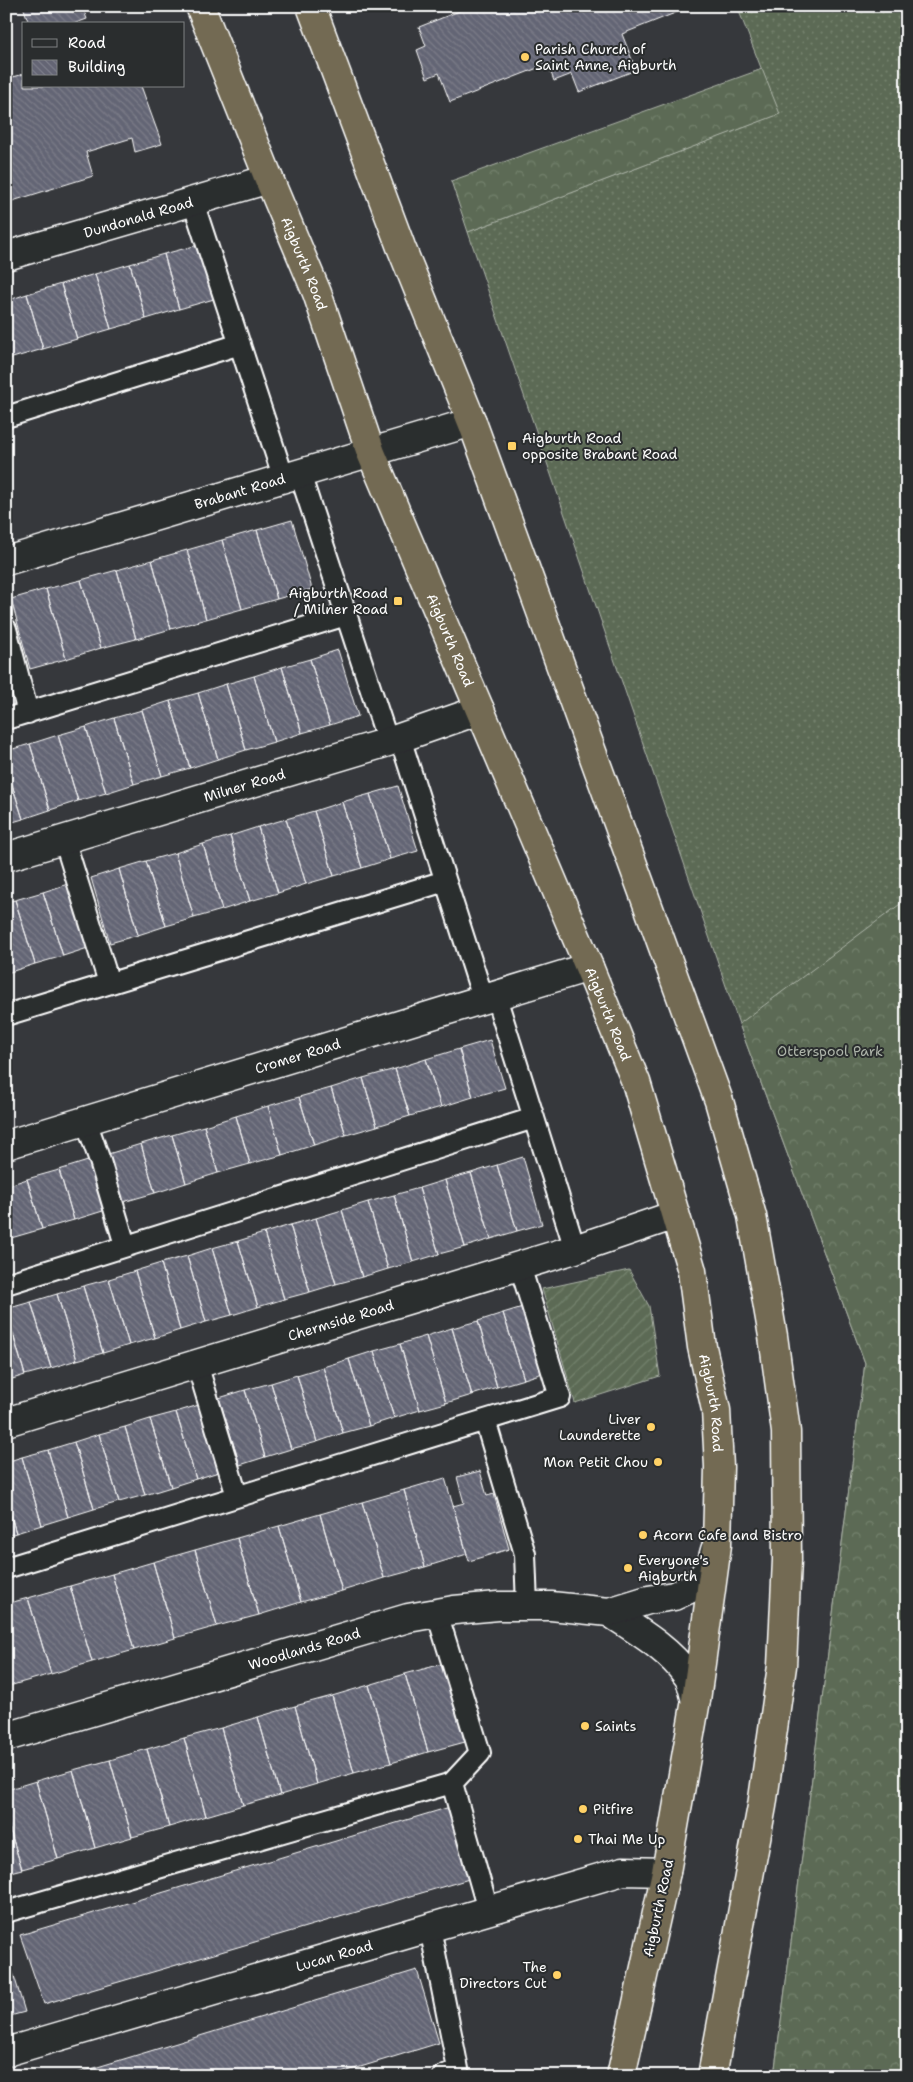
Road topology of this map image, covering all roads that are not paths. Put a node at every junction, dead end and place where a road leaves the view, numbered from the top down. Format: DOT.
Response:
graph roads {
  1 [pos="200,6"];
  2 [pos="311,6"];
  3 [pos="269,179"];
  4 [pos="193,202"];
  5 [pos="6,256"];
  6 [pos="240,344"];
  7 [pos="6,416"];
  8 [pos="472,422"];
  9 [pos="371,453"];
  10 [pos="292,477"];
  11 [pos="6,561"];
  12 [pos="346,615"];
  13 [pos="6,629"];
  14 [pos="480,710"];
  15 [pos="28,713"];
  16 [pos="6,719"];
  17 [pos="394,740"];
  18 [pos="64,838"];
  19 [pos="6,857"];
  20 [pos="445,881"];
  21 [pos="589,966"];
  22 [pos="109,983"];
  23 [pos="489,996"];
  24 [pos="6,1015"];
  25 [pos="534,1118"];
  26 [pos="86,1121"];
  27 [pos="6,1145"];
  28 [pos="675,1216"];
  29 [pos="124,1246"];
  30 [pos="575,1249"];
  31 [pos="520,1266"];
  32 [pos="6,1284"];
  33 [pos="197,1364"];
  34 [pos="485,1420"];
  35 [pos="6,1422"];
  36 [pos="238,1496"];
  37 [pos="717,1544"];
  38 [pos="6,1568"];
  39 [pos="527,1606"];
  40 [pos="609,1612"];
  41 [pos="438,1613"];
  42 [pos="696,1700"];
  43 [pos="7,1734"];
  44 [pos="452,1783"];
  45 [pos="666,1872"];
  46 [pos="488,1910"];
  47 [pos="6,1912"];
  48 [pos="430,1928"];
  49 [pos="6,2052"];
  50 [pos="442,2076"];
  51 [pos="621,2076"];
  52 [pos="712,2076"];
  1 -- 3 [label="highway, Aigburth Road"];
  2 -- 8 [label="highway"];
  3 -- 4 [label="street, Dundonald Road"];
  3 -- 9 [label="highway, Aigburth Road"];
  4 -- 5 [label="street, Dundonald Road"];
  4 -- 6 [label="lane"];
  6 -- 7 [label="lane"];
  6 -- 10 [label="lane"];
  8 -- 9 [label="street, Brabant Road"];
  8 -- 52 [label="highway"];
  9 -- 10 [label="street, Brabant Road"];
  9 -- 14 [label="highway, Aigburth Road"];
  10 -- 11 [label="street, Brabant Road"];
  10 -- 12 [label="lane"];
  12 -- 15 [label="lane"];
  12 -- 17 [label="lane"];
  13 -- 15 [label="lane"];
  14 -- 17 [label="street, Milner Road"];
  14 -- 21 [label="highway, Aigburth Road"];
  15 -- 16 [label="lane"];
  17 -- 18 [label="street, Milner Road"];
  17 -- 20 [label="lane"];
  18 -- 19 [label="street, Milner Road"];
  18 -- 22 [label="lane"];
  20 -- 22 [label="lane"];
  20 -- 23 [label="lane"];
  21 -- 23 [label="street, Cromer Road"];
  21 -- 28 [label="highway, Aigburth Road"];
  22 -- 24 [label="lane"];
  23 -- 25 [label="lane"];
  23 -- 26 [label="street, Cromer Road"];
  25 -- 29 [label="lane"];
  25 -- 30 [label="lane"];
  26 -- 27 [label="street, Cromer Road"];
  26 -- 29 [label="lane"];
  28 -- 30 [label="street, Chermside Road"];
  28 -- 37 [label="highway, Aigburth Road"];
  29 -- 32 [label="lane"];
  30 -- 31 [label="street, Chermside Road"];
  31 -- 33 [label="street, Chermside Road"];
  31 -- 34 [label="lane"];
  33 -- 35 [label="street, Chermside Road"];
  33 -- 36 [label="lane"];
  34 -- 36 [label="lane"];
  34 -- 39 [label="lane"];
  36 -- 38 [label="lane"];
  37 -- 40 [label="street, Woodlands Road"];
  37 -- 42 [label="highway, Aigburth Road"];
  39 -- 40 [label="street, Woodlands Road"];
  39 -- 41 [label="street, Woodlands Road"];
  40 -- 42 [label="street, Woodlands Road"];
  41 -- 43 [label="street, Woodlands Road"];
  41 -- 44 [label="lane"];
  42 -- 45 [label="highway, Aigburth Road"];
  44 -- 46 [label="lane"];
  44 -- 47 [label="lane"];
  45 -- 46 [label="street, Lucan Road"];
  45 -- 51 [label="highway, Aigburth Road"];
  46 -- 48 [label="street, Lucan Road"];
  48 -- 49 [label="street, Lucan Road"];
  48 -- 50 [label="lane"];
}
